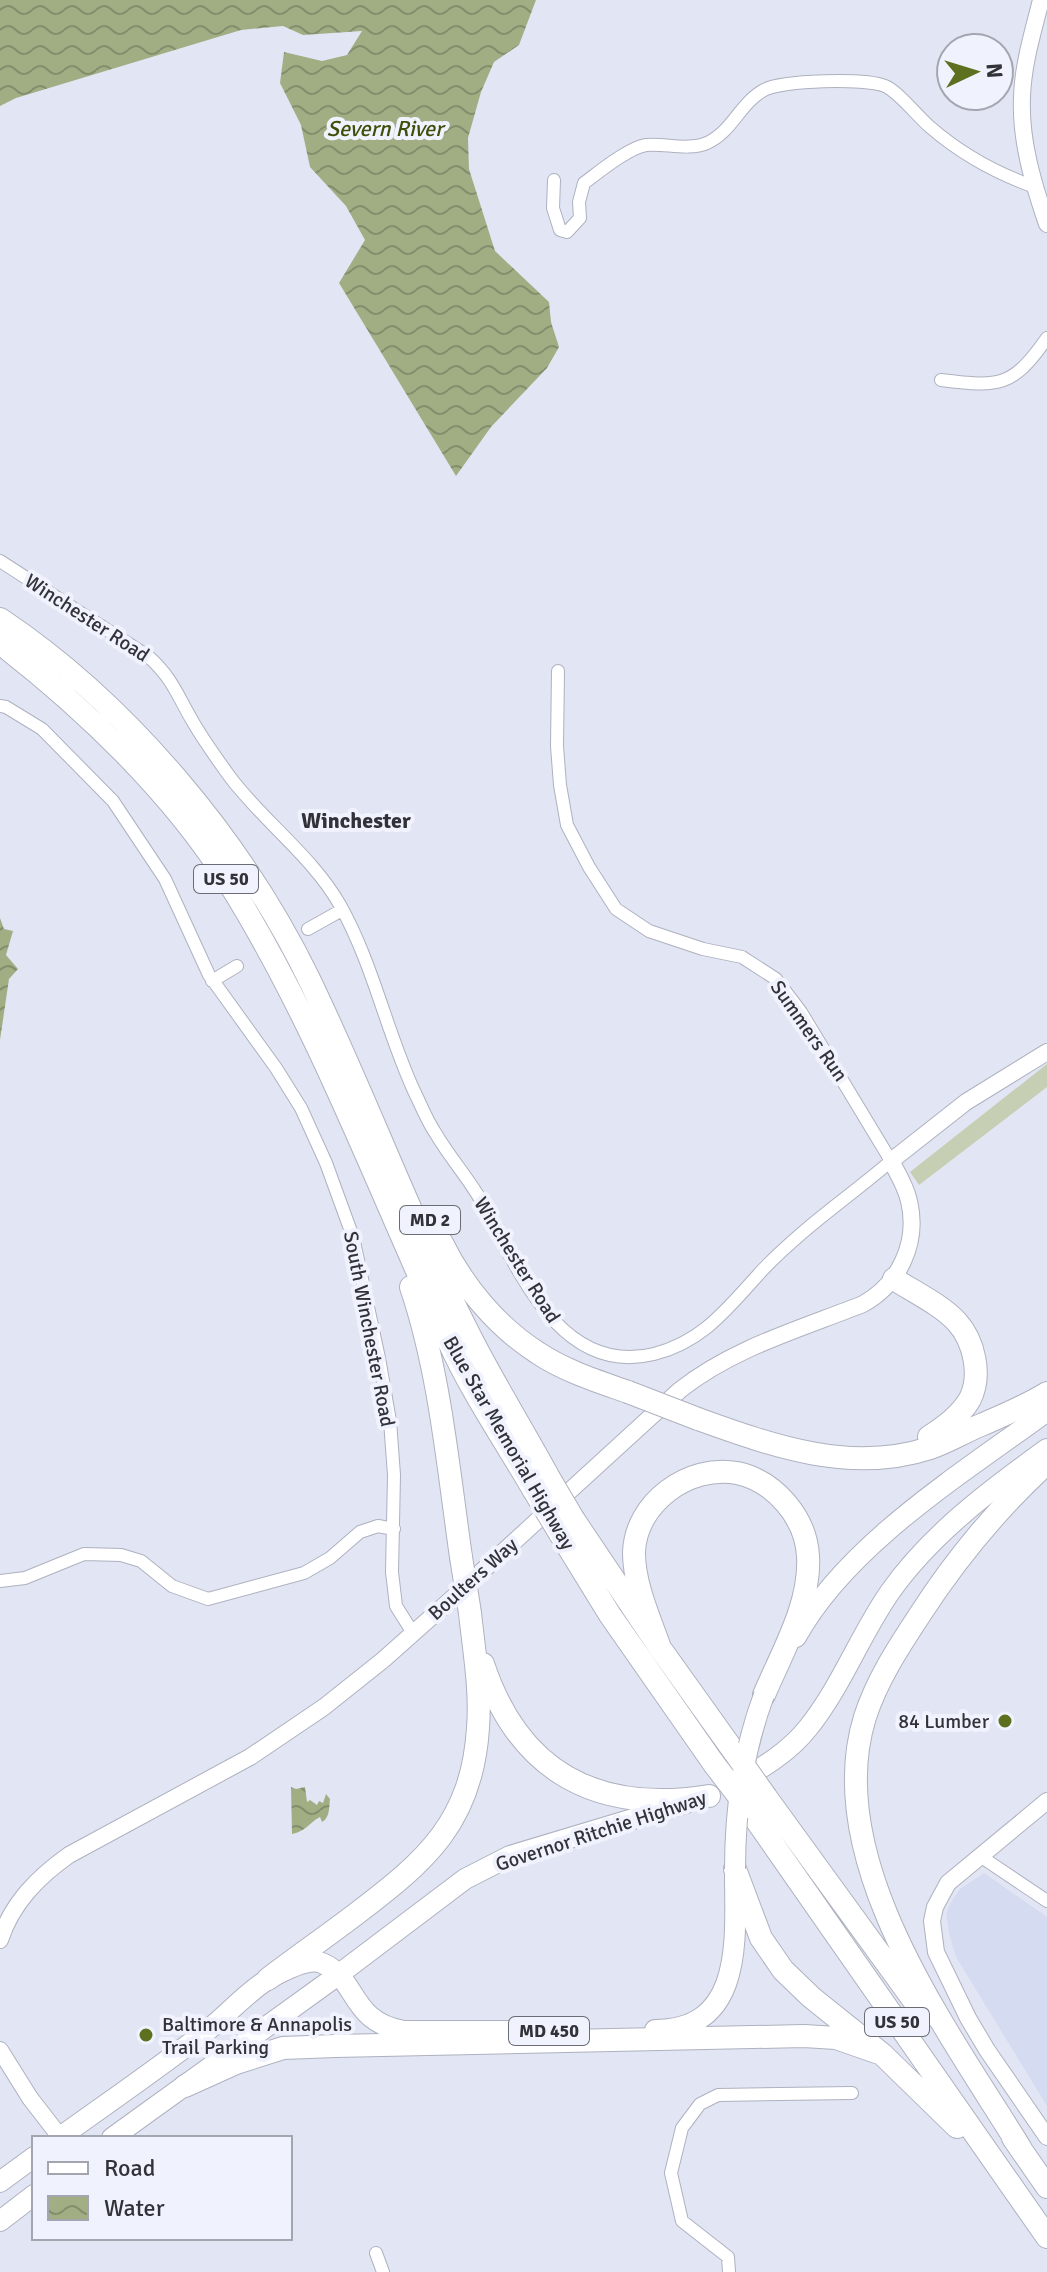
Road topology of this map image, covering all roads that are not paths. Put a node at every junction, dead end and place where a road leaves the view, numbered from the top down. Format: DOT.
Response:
graph roads {
  1 [pos="1041,0"];
  2 [pos="554,180"];
  3 [pos="1035,187"];
  4 [pos="1047,224"];
  5 [pos="1047,338"];
  6 [pos="941,380"];
  7 [pos="0,561"];
  8 [pos="0,619"];
  9 [pos="0,643"];
  10 [pos="558,671"];
  11 [pos="0,706"];
  12 [pos="342,910"];
  13 [pos="308,929"];
  14 [pos="237,966"];
  15 [pos="308,977"];
  16 [pos="212,981"];
  17 [pos="1047,1052"];
  18 [pos="891,1161"];
  19 [pos="374,1172"];
  20 [pos="894,1279"];
  21 [pos="1047,1393"];
  22 [pos="1047,1411"];
  23 [pos="1047,1449"];
  24 [pos="860,1457"];
  25 [pos="1047,1463"];
  26 [pos="541,1482"];
  27 [pos="567,1526"];
  28 [pos="394,1529"];
  29 [pos="0,1581"];
  30 [pos="470,1613"];
  31 [pos="413,1633"];
  32 [pos="660,1648"];
  33 [pos="764,1695"];
  34 [pos="709,1796"];
  35 [pos="1047,1801"];
  36 [pos="757,1802"];
  37 [pos="980,1856"];
  38 [pos="735,1869"];
  39 [pos="1047,1901"];
  40 [pos="0,1940"];
  41 [pos="338,1975"];
  42 [pos="268,1979"];
  43 [pos="882,2054"];
  44 [pos="1,2055"];
  45 [pos="185,2086"];
  46 [pos="852,2093"];
  47 [pos="59,2136"];
  48 [pos="63,2136"];
  49 [pos="115,2136"];
  50 [pos="1047,2137"];
  51 [pos="1021,2149"];
  52 [pos="32,2158"];
  53 [pos="1006,2179"];
  54 [pos="0,2182"];
  55 [pos="1047,2187"];
  56 [pos="32,2197"];
  57 [pos="0,2221"];
  58 [pos="1047,2237"];
  59 [pos="376,2253"];
  60 [pos="383,2272"];
  61 [pos="729,2272"];
  1 -- 3 [label="street"];
  2 -- 3 [label="street"];
  3 -- 4 [label="street"];
  5 -- 6 [label="street"];
  7 -- 12 [label="street, Winchester Road"];
  8 -- 15 [label="highway, Blue Star Memorial Highway / US 50"];
  9 -- 19 [label="highway, Blue Star Memorial Highway / US 50"];
  10 -- 18 [label="street, Summers Run"];
  11 -- 16 [label="street, South Winchester Road"];
  12 -- 13 [label="street"];
  12 -- 18 [label="street, Winchester Road"];
  14 -- 16 [label="street"];
  15 -- 24 [label="highway, MD 2, bridge"];
  15 -- 26 [label="highway, Blue Star Memorial Highway / US 50"];
  16 -- 28 [label="street, South Winchester Road"];
  17 -- 18 [label="street, Winchester Road"];
  18 -- 20 [label="street, Boulters Way"];
  19 -- 26 [label="highway, Blue Star Memorial Highway / US 50"];
  19 -- 30 [label="highway, MD 2, bridge"];
  20 -- 24 [label="highway"];
  20 -- 31 [label="street, Boulters Way"];
  21 -- 24 [label="highway"];
  22 -- 33 [label="main road, Governor Ritchie Highway / MD 450"];
  23 -- 34 [label="main road, Governor Ritchie Highway / MD 2"];
  25 -- 51 [label="highway"];
  26 -- 27 [label="highway, Blue Star Memorial Highway / US 50, bridge"];
  27 -- 32 [label="highway, Blue Star Memorial Highway / US 50"];
  27 -- 36 [label="highway, Blue Star Memorial Highway / US 50, bridge"];
  28 -- 29 [label="street"];
  28 -- 31 [label="street, South Winchester Road"];
  30 -- 34 [label="highway, MD 2"];
  30 -- 42 [label="highway"];
  31 -- 40 [label="street, Boulters Way"];
  32 -- 33 [label="highway"];
  32 -- 36 [label="highway, Blue Star Memorial Highway / US 50, bridge"];
  33 -- 38 [label="main road, Governor Ritchie Highway / MD 450, bridge"];
  34 -- 41 [label="main road, Governor Ritchie Highway"];
  35 -- 37 [label="street"];
  36 -- 51 [label="highway, Blue Star Memorial Highway / US 50"];
  36 -- 53 [label="highway, Blue Star Memorial Highway / US 50"];
  37 -- 39 [label="street"];
  37 -- 50 [label="street"];
  38 -- 41 [label="main road, MD 450"];
  38 -- 43 [label="highway"];
  41 -- 42 [label="main road"];
  41 -- 45 [label="main road, Governor Ritchie Highway"];
  42 -- 48 [label="main road"];
  43 -- 45 [label="highway"];
  43 -- 53 [label="highway"];
  44 -- 47 [label="street"];
  45 -- 49 [label="main road, Governor Ritchie Highway"];
  46 -- 61 [label="street"];
  51 -- 55 [label="highway, Blue Star Memorial Highway / US 50"];
  52 -- 54 [label="main road"];
  53 -- 58 [label="highway, Blue Star Memorial Highway / US 50"];
  56 -- 57 [label="main road"];
  59 -- 60 [label="street"];
}
